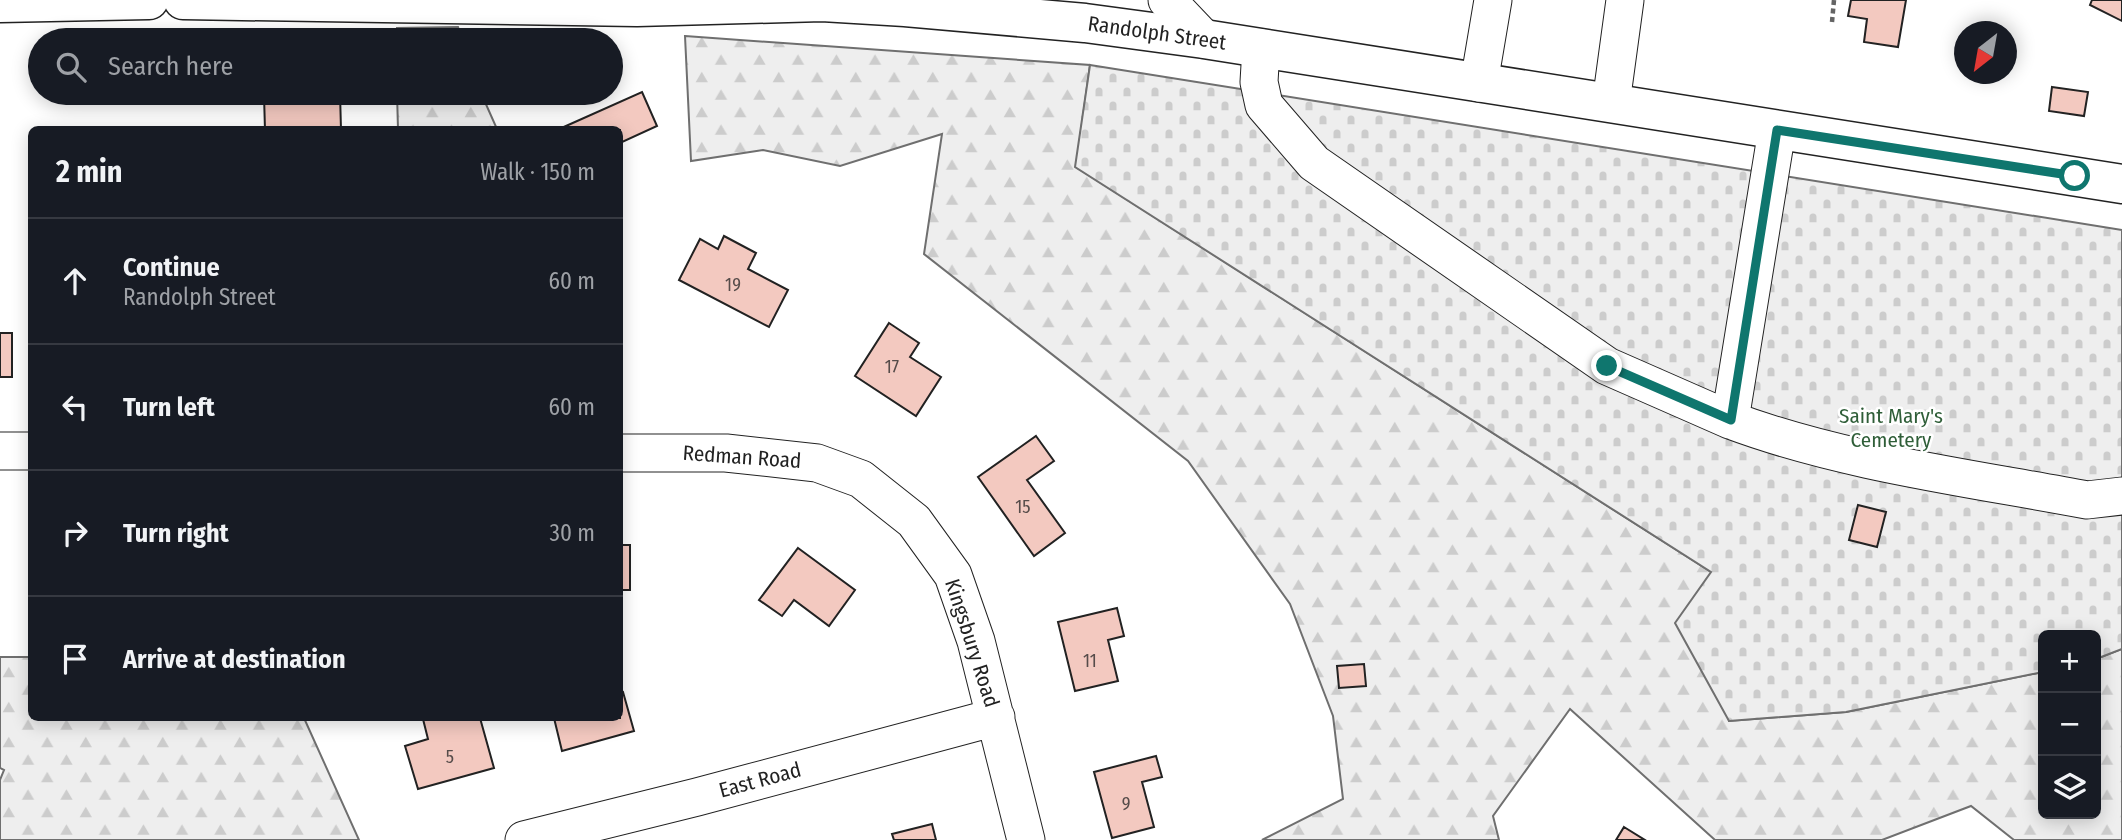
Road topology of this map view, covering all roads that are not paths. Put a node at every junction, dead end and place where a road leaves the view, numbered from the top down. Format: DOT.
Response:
graph roads {
  1 [pos="149,0"];
  2 [pos="183,0"];
  3 [pos="1167,0"];
  4 [pos="1493,0"];
  5 [pos="1625,0"];
  6 [pos="862,2"];
  7 [pos="0,3"];
  8 [pos="1204,39"];
  9 [pos="1261,48"];
  10 [pos="1479,83"];
  11 [pos="1611,103"];
  12 [pos="1777,130"];
  13 [pos="2122,184"];
  14 [pos="1731,420"];
  15 [pos="0,451"];
  16 [pos="28,452"];
  17 [pos="623,453"];
  18 [pos="861,479"];
  19 [pos="2122,496"];
  20 [pos="996,717"];
  21 [pos="524,840"];
  22 [pos="1026,840"];
  1 -- 7 [label="main road"];
  2 -- 6 [label="main road, Randolph Street"];
  3 -- 8 [label="street"];
  4 -- 10 [label="street"];
  5 -- 11 [label="street"];
  6 -- 8 [label="main road, Randolph Street"];
  8 -- 9 [label="main road, Randolph Street"];
  9 -- 10 [label="main road, Randolph Street"];
  9 -- 14 [label="street"];
  10 -- 11 [label="main road, Randolph Street"];
  11 -- 12 [label="main road, Randolph Street"];
  12 -- 13 [label="main road, Randolph Street"];
  12 -- 14 [label="street"];
  14 -- 19 [label="street"];
  15 -- 16 [label="street"];
  17 -- 18 [label="street, Redman Road"];
  18 -- 20 [label="street, Kingsbury Road"];
  20 -- 21 [label="street, East Road"];
  20 -- 22 [label="street, Kingsbury Road"];
}
